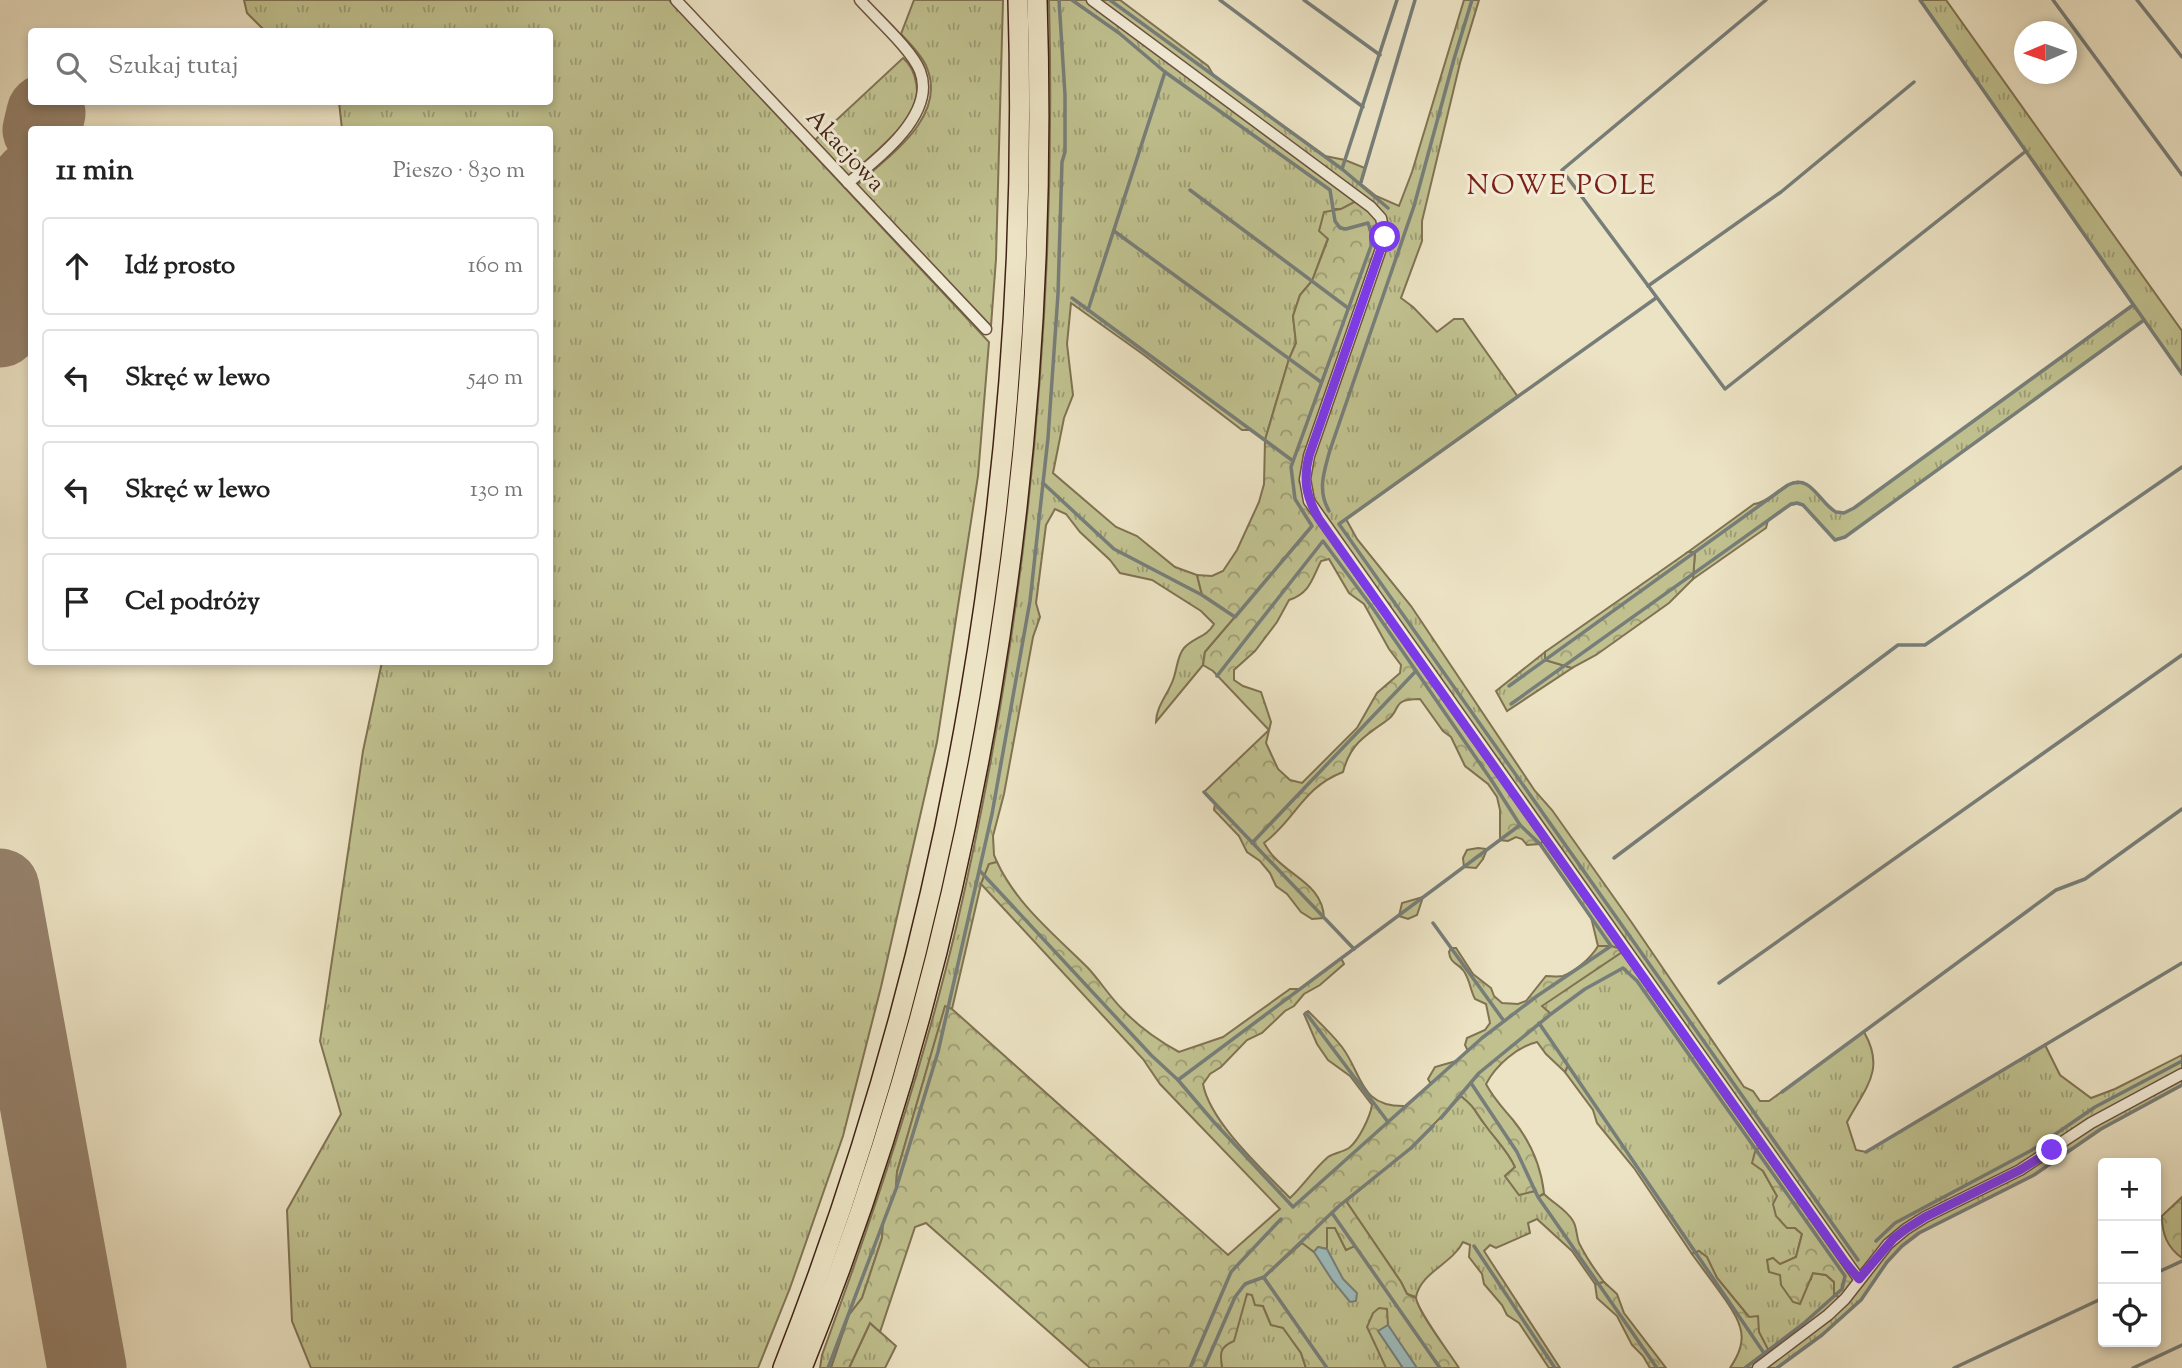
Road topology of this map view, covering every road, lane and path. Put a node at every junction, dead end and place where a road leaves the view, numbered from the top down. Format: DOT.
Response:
graph roads {
  1 [pos="676,0"];
  2 [pos="860,0"];
  3 [pos="1018,0"];
  4 [pos="1037,0"];
  5 [pos="1092,0"];
  6 [pos="848,183"];
  7 [pos="986,329"];
  8 [pos="2182,1074"];
  9 [pos="1859,1279"];
  10 [pos="815,1335"];
  11 [pos="783,1368"];
  12 [pos="802,1368"];
  13 [pos="809,1368"];
  14 [pos="1758,1368"];
  1 -- 6 [label="street, Akacjowa"];
  2 -- 6 [label="street"];
  3 -- 11 [label="highway"];
  4 -- 10 [label="highway"];
  5 -- 9 [label="street"];
  6 -- 7 [label="street, Akacjowa"];
  8 -- 9 [label="street"];
  9 -- 14 [label="street"];
  10 -- 12 [label="highway"];
  10 -- 13 [label="highway"];
}
